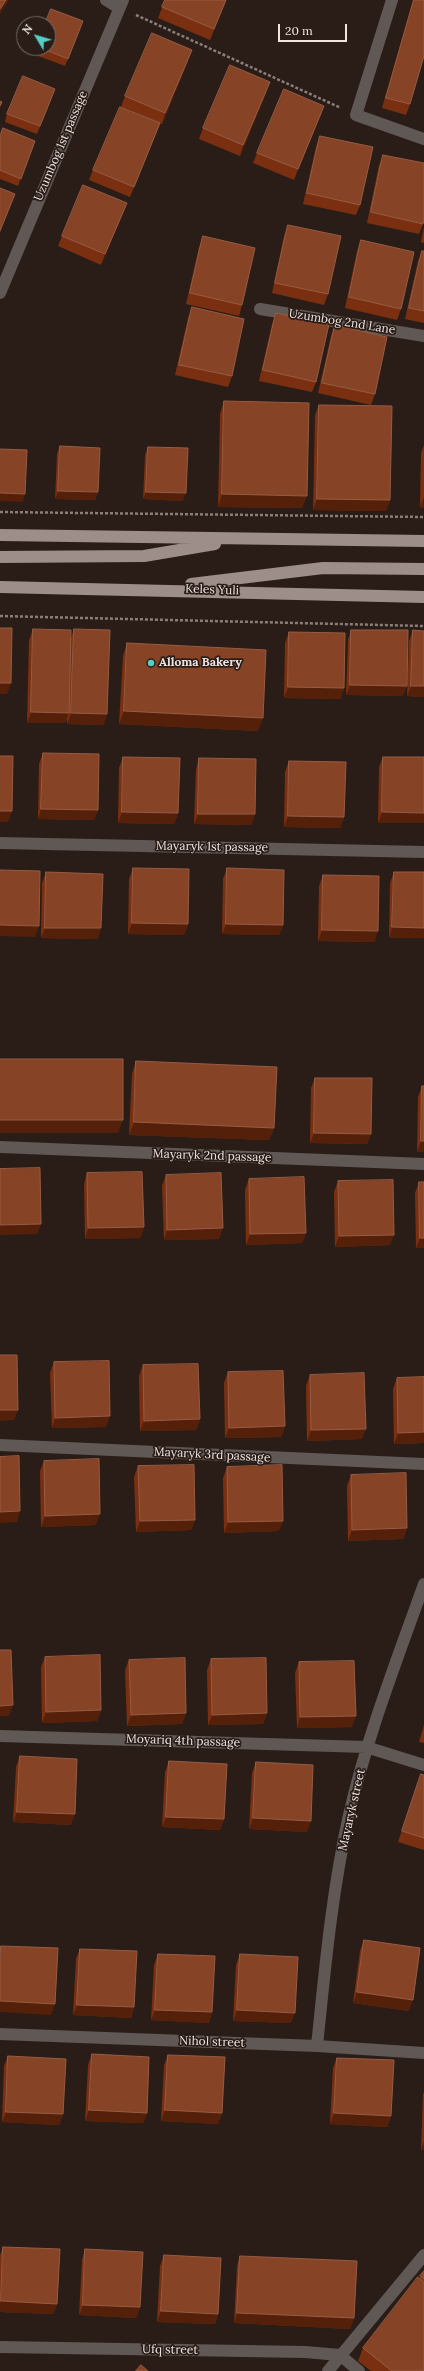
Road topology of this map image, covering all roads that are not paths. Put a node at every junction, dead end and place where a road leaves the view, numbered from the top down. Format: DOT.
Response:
graph roads {
  1 [pos="106,0"];
  2 [pos="392,0"];
  3 [pos="121,4"];
  4 [pos="424,138"];
  5 [pos="0,293"];
  6 [pos="260,309"];
  7 [pos="424,336"];
  8 [pos="0,534"];
  9 [pos="244,539"];
  10 [pos="424,541"];
  11 [pos="0,557"];
  12 [pos="424,568"];
  13 [pos="0,586"];
  14 [pos="151,589"];
  15 [pos="424,597"];
  16 [pos="0,842"];
  17 [pos="424,852"];
  18 [pos="0,1148"];
  19 [pos="424,1164"];
  20 [pos="0,1445"];
  21 [pos="424,1464"];
  22 [pos="424,1584"];
  23 [pos="0,1736"];
  24 [pos="366,1747"];
  25 [pos="424,1765"];
  26 [pos="0,2034"];
  27 [pos="317,2046"];
  28 [pos="424,2053"];
  29 [pos="424,2254"];
  30 [pos="1,2349"];
  31 [pos="340,2355"];
  32 [pos="328,2371"];
  33 [pos="359,2371"];
  1 -- 3 [label="street"];
  2 -- 4 [label="street"];
  3 -- 5 [label="street, Uzumbog 1st passage"];
  6 -- 7 [label="street, Uzumbog 2nd Lane"];
  8 -- 9 [label="main road"];
  9 -- 10 [label="main road"];
  9 -- 11 [label="main road"];
  12 -- 14 [label="main road"];
  13 -- 14 [label="main road, Keles Yuli"];
  14 -- 15 [label="main road, Keles Yuli"];
  16 -- 17 [label="street, Mayaryk 1st passage"];
  18 -- 19 [label="street, Mayaryk 2nd passage"];
  20 -- 21 [label="street, Mayaryk 3rd passage"];
  22 -- 24 [label="street, Mayaryk street"];
  23 -- 24 [label="street, Moyariq 4th passage"];
  24 -- 25 [label="street, Moyariq 4th passage"];
  24 -- 27 [label="street, Mayaryk street"];
  26 -- 27 [label="street, Nihol street"];
  27 -- 28 [label="street, Nihol street"];
  29 -- 31 [label="street"];
  30 -- 31 [label="street, Ufq street"];
  31 -- 32 [label="street"];
  31 -- 33 [label="street"];
}
